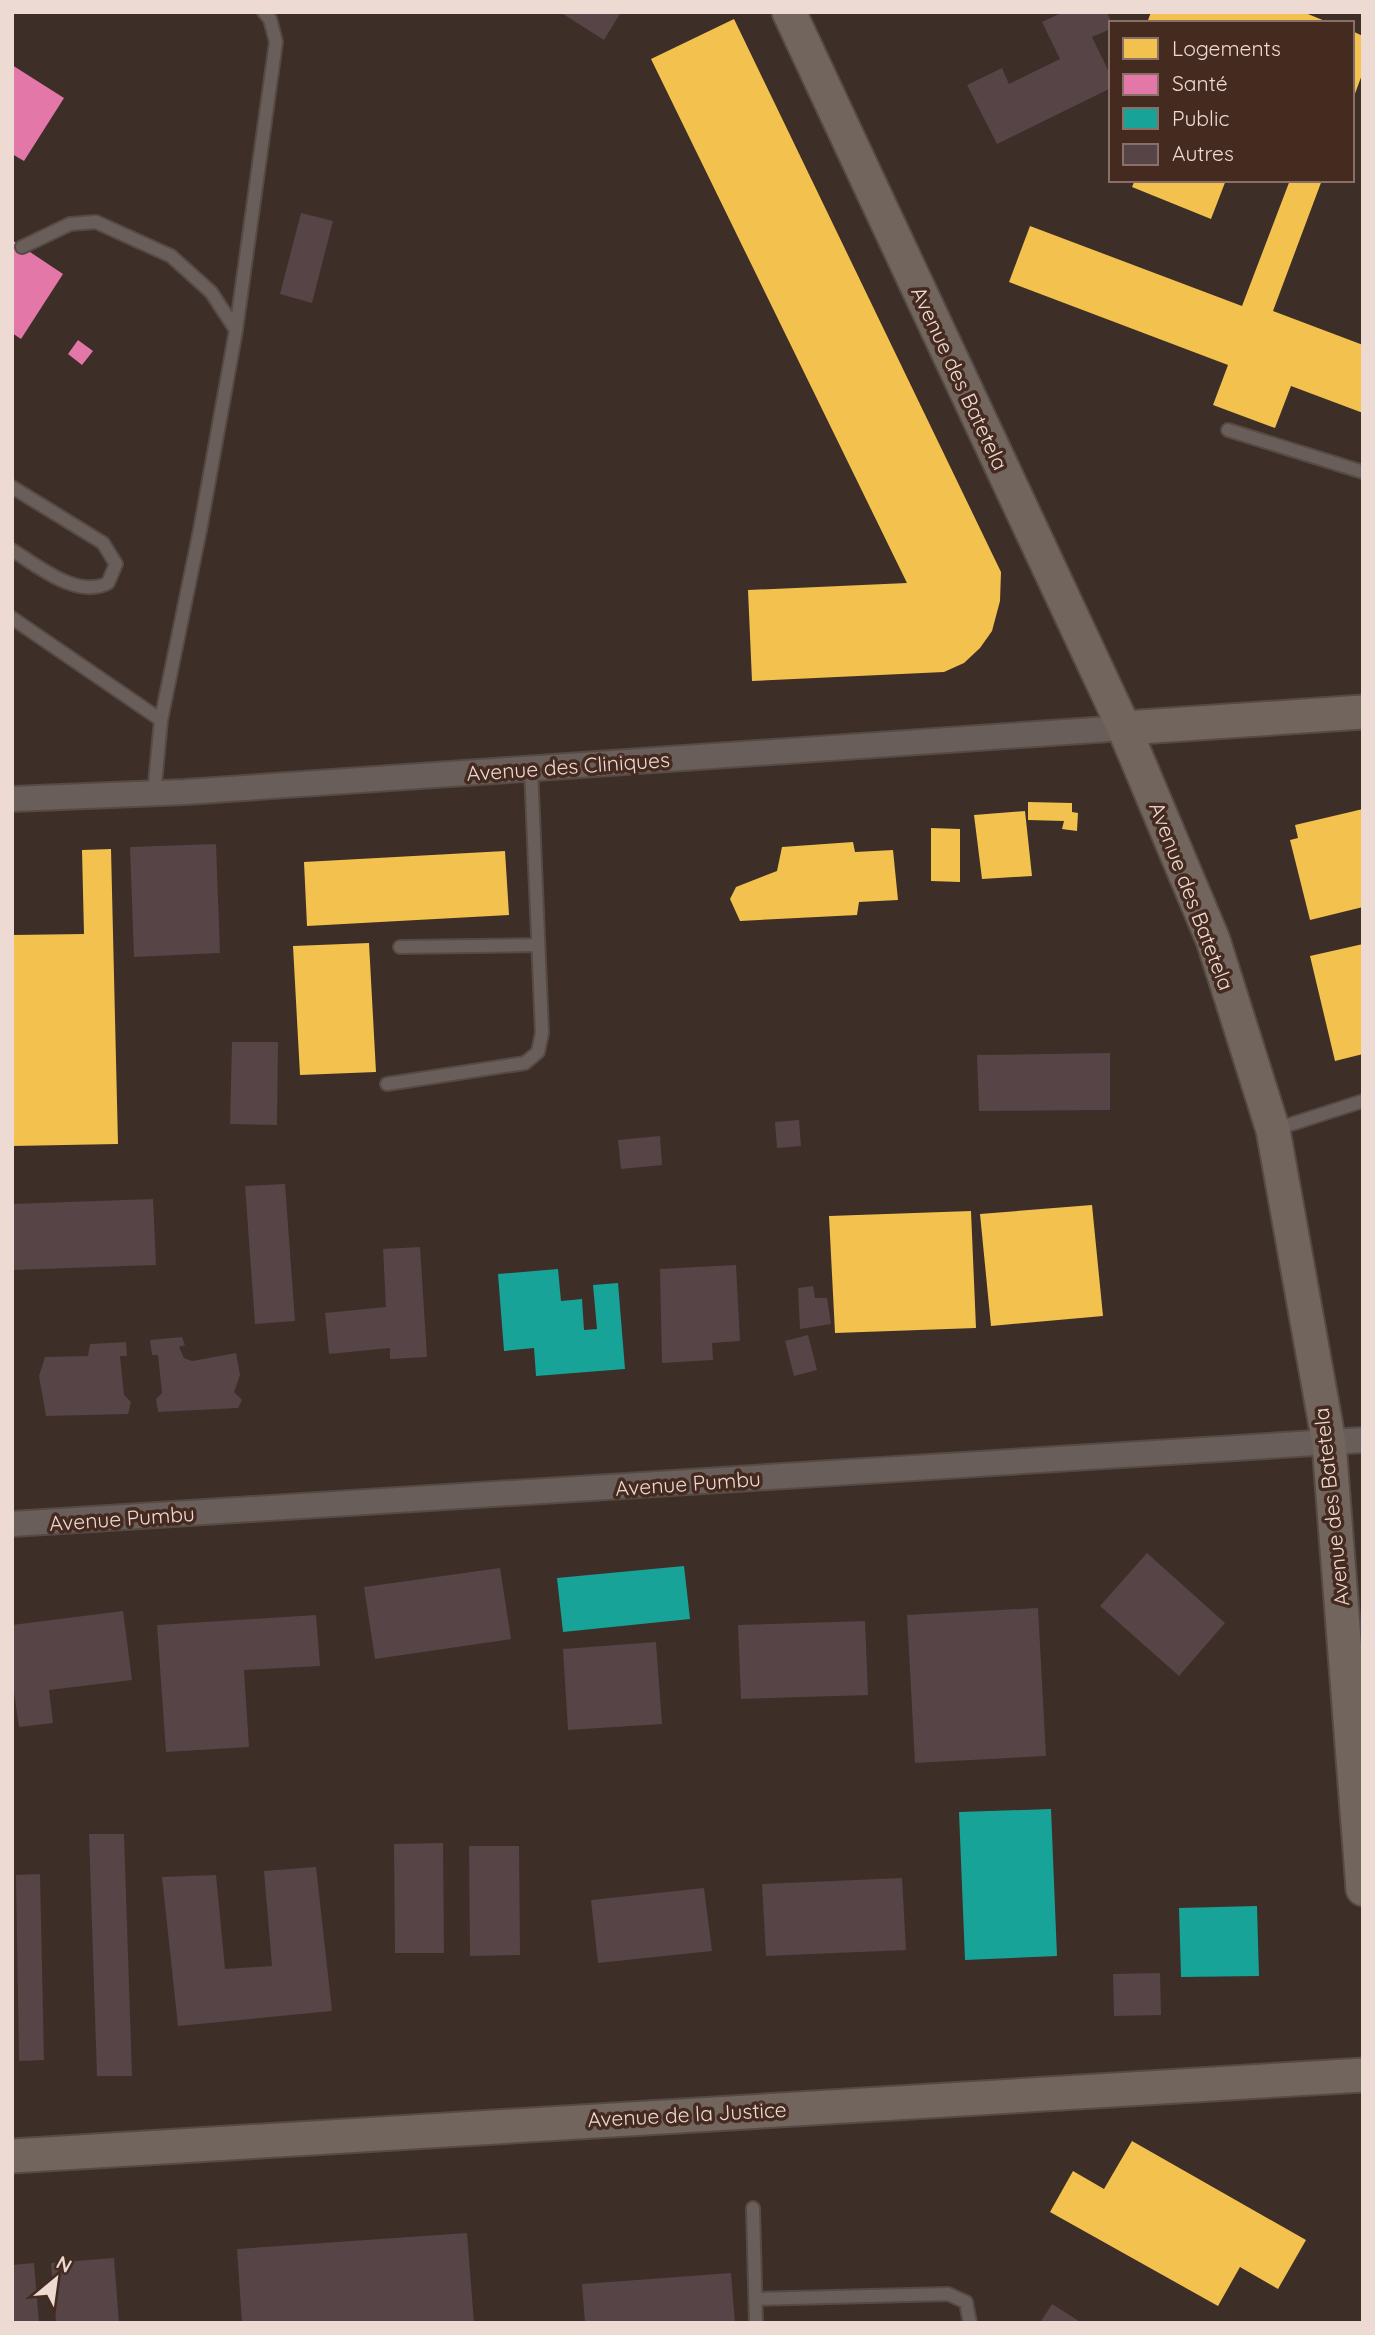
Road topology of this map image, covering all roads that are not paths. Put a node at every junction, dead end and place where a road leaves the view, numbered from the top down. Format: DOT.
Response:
graph roads {
  1 [pos="264,12"];
  2 [pos="789,12"];
  3 [pos="22,247"];
  4 [pos="236,330"];
  5 [pos="1228,430"];
  6 [pos="1363,472"];
  7 [pos="12,486"];
  8 [pos="12,550"];
  9 [pos="12,618"];
  10 [pos="1363,712"];
  11 [pos="161,720"];
  12 [pos="1124,728"];
  13 [pos="531,768"];
  14 [pos="155,794"];
  15 [pos="12,799"];
  16 [pos="538,945"];
  17 [pos="400,947"];
  18 [pos="387,1084"];
  19 [pos="1363,1101"];
  20 [pos="1273,1130"];
  21 [pos="1363,1440"];
  22 [pos="1329,1443"];
  23 [pos="12,1524"];
  24 [pos="1363,1889"];
  25 [pos="1363,2075"];
  26 [pos="12,2156"];
  27 [pos="753,2208"];
  28 [pos="756,2299"];
  29 [pos="756,2323"];
  30 [pos="970,2323"];
  1 -- 4 [label="lane"];
  2 -- 12 [label="street, Avenue des Batetela"];
  3 -- 4 [label="lane"];
  4 -- 11 [label="lane"];
  5 -- 6 [label="lane"];
  7 -- 8 [label="lane"];
  9 -- 11 [label="lane"];
  10 -- 12 [label="street"];
  11 -- 14 [label="lane"];
  12 -- 13 [label="street, Avenue des Cliniques"];
  12 -- 20 [label="street, Avenue des Batetela"];
  13 -- 14 [label="street, Avenue des Cliniques"];
  13 -- 16 [label="lane"];
  14 -- 15 [label="street, Avenue des Cliniques"];
  16 -- 17 [label="lane"];
  16 -- 18 [label="lane"];
  19 -- 20 [label="lane"];
  20 -- 22 [label="street, Avenue des Batetela"];
  21 -- 22 [label="street, Avenue Pumbu"];
  22 -- 23 [label="street, Avenue Pumbu"];
  22 -- 24 [label="street, Avenue des Batetela"];
  25 -- 26 [label="street, Avenue de la Justice"];
  27 -- 28 [label="lane"];
  28 -- 29 [label="lane"];
  28 -- 30 [label="lane"];
}
